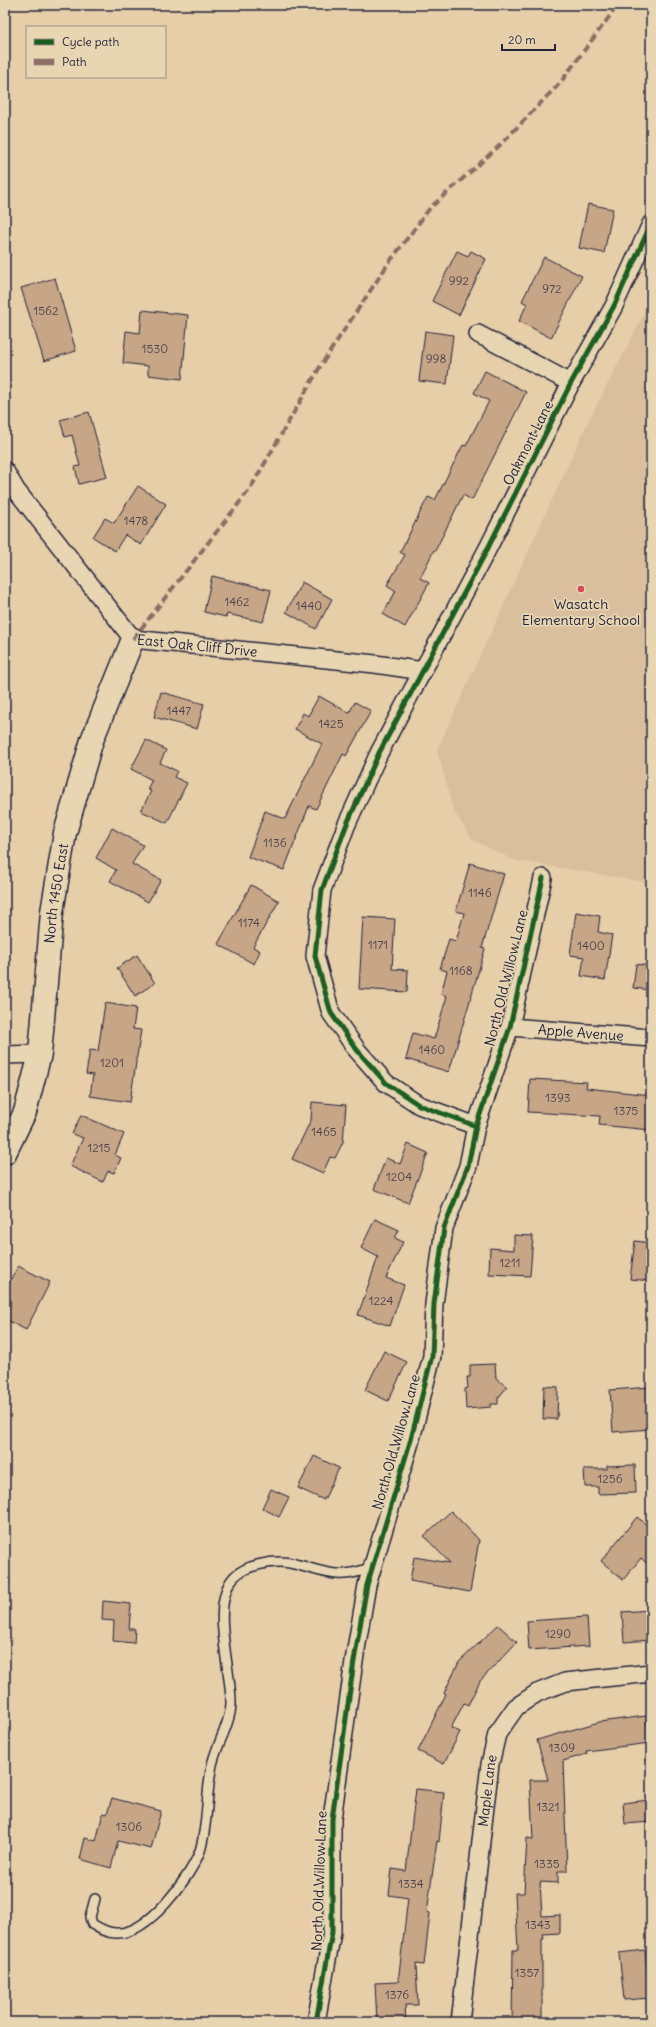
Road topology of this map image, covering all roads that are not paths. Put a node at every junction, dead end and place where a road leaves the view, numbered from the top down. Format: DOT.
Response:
graph roads {
  1 [pos="651,224"];
  2 [pos="478,334"];
  3 [pos="572,383"];
  4 [pos="5,471"];
  5 [pos="133,639"];
  6 [pos="423,671"];
  7 [pos="543,878"];
  8 [pos="510,1027"];
  9 [pos="651,1038"];
  10 [pos="40,1054"];
  11 [pos="5,1055"];
  12 [pos="476,1126"];
  13 [pos="5,1153"];
  14 [pos="373,1568"];
  15 [pos="651,1673"];
  16 [pos="95,1899"];
  17 [pos="316,2022"];
  18 [pos="460,2022"];
  1 -- 3 [label="street, Oakmont Lane"];
  2 -- 3 [label="street"];
  3 -- 6 [label="street, Oakmont Lane"];
  4 -- 5 [label="street, East Oak Cliff Drive"];
  5 -- 6 [label="street, East Oak Cliff Drive"];
  5 -- 10 [label="street, North 1450 East"];
  6 -- 12 [label="street, Oakmont Lane"];
  7 -- 8 [label="street, North Old Willow Lane"];
  8 -- 9 [label="street, Apple Avenue"];
  8 -- 12 [label="street, North Old Willow Lane"];
  10 -- 11 [label="street"];
  10 -- 13 [label="street, North 1450 East"];
  12 -- 14 [label="street, North Old Willow Lane"];
  14 -- 16 [label="lane"];
  14 -- 17 [label="street, North Old Willow Lane"];
  15 -- 18 [label="street, Maple Lane"];
}
